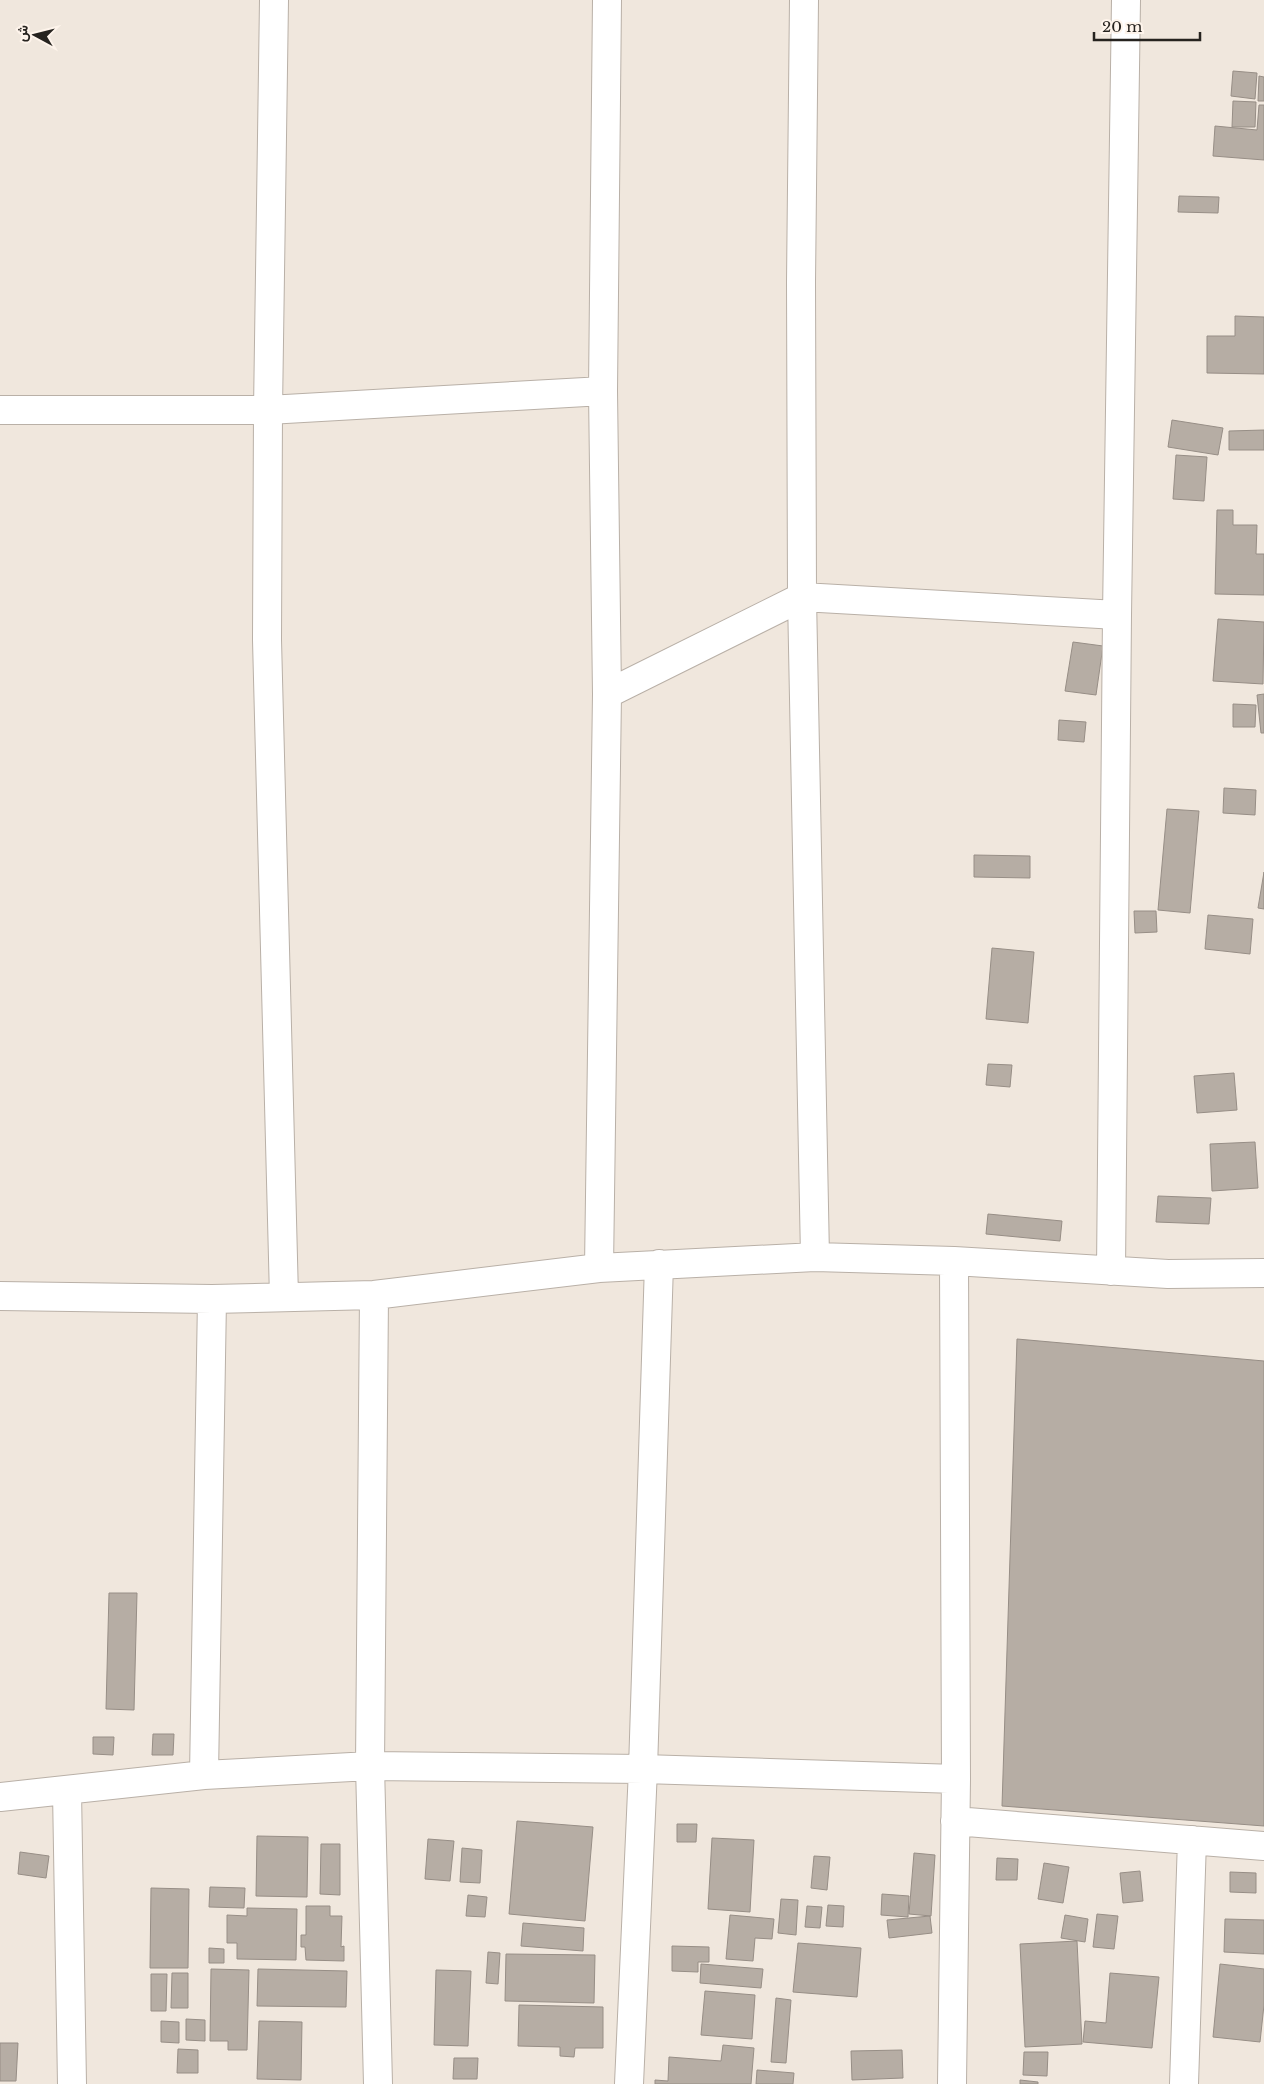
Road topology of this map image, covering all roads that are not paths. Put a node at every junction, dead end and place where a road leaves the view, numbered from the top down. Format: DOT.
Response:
graph roads {
  1 [pos="274,0"];
  2 [pos="607,0"];
  3 [pos="804,0"];
  4 [pos="1126,0"];
  5 [pos="603,391"];
  6 [pos="0,410"];
  7 [pos="268,410"];
  8 [pos="802,597"];
  9 [pos="1116,615"];
  10 [pos="607,694"];
  11 [pos="815,1257"];
  12 [pos="954,1261"];
  13 [pos="659,1264"];
  14 [pos="599,1268"];
  15 [pos="1111,1271"];
  16 [pos="1264,1273"];
  17 [pos="374,1294"];
  18 [pos="0,1296"];
  19 [pos="284,1297"];
  20 [pos="212,1299"];
  21 [pos="370,1766"];
  22 [pos="643,1769"];
  23 [pos="204,1775"];
  24 [pos="956,1779"];
  25 [pos="67,1791"];
  26 [pos="0,1797"];
  27 [pos="956,1821"];
  28 [pos="1192,1840"];
  29 [pos="1264,1846"];
  30 [pos="72,2084"];
  31 [pos="378,2084"];
  32 [pos="629,2084"];
  33 [pos="952,2084"];
  34 [pos="1184,2084"];
  1 -- 7 [label="street"];
  2 -- 5 [label="street"];
  3 -- 8 [label="street"];
  4 -- 9 [label="street"];
  5 -- 7 [label="street"];
  5 -- 10 [label="street"];
  6 -- 7 [label="street"];
  7 -- 19 [label="street"];
  8 -- 9 [label="street"];
  8 -- 10 [label="street"];
  8 -- 11 [label="street"];
  9 -- 15 [label="street"];
  10 -- 14 [label="street"];
  11 -- 12 [label="street"];
  11 -- 13 [label="street"];
  12 -- 15 [label="street"];
  12 -- 24 [label="street"];
  13 -- 14 [label="street"];
  13 -- 22 [label="street"];
  14 -- 17 [label="street"];
  15 -- 16 [label="street"];
  17 -- 19 [label="street"];
  17 -- 21 [label="street"];
  18 -- 20 [label="street"];
  19 -- 20 [label="street"];
  20 -- 23 [label="street"];
  21 -- 22 [label="street"];
  21 -- 23 [label="street"];
  21 -- 31 [label="street"];
  22 -- 24 [label="street"];
  22 -- 32 [label="street"];
  23 -- 25 [label="street"];
  24 -- 27 [label="street"];
  25 -- 26 [label="street"];
  25 -- 30 [label="street"];
  27 -- 28 [label="street"];
  27 -- 33 [label="street"];
  28 -- 29 [label="street"];
  28 -- 34 [label="street"];
}
